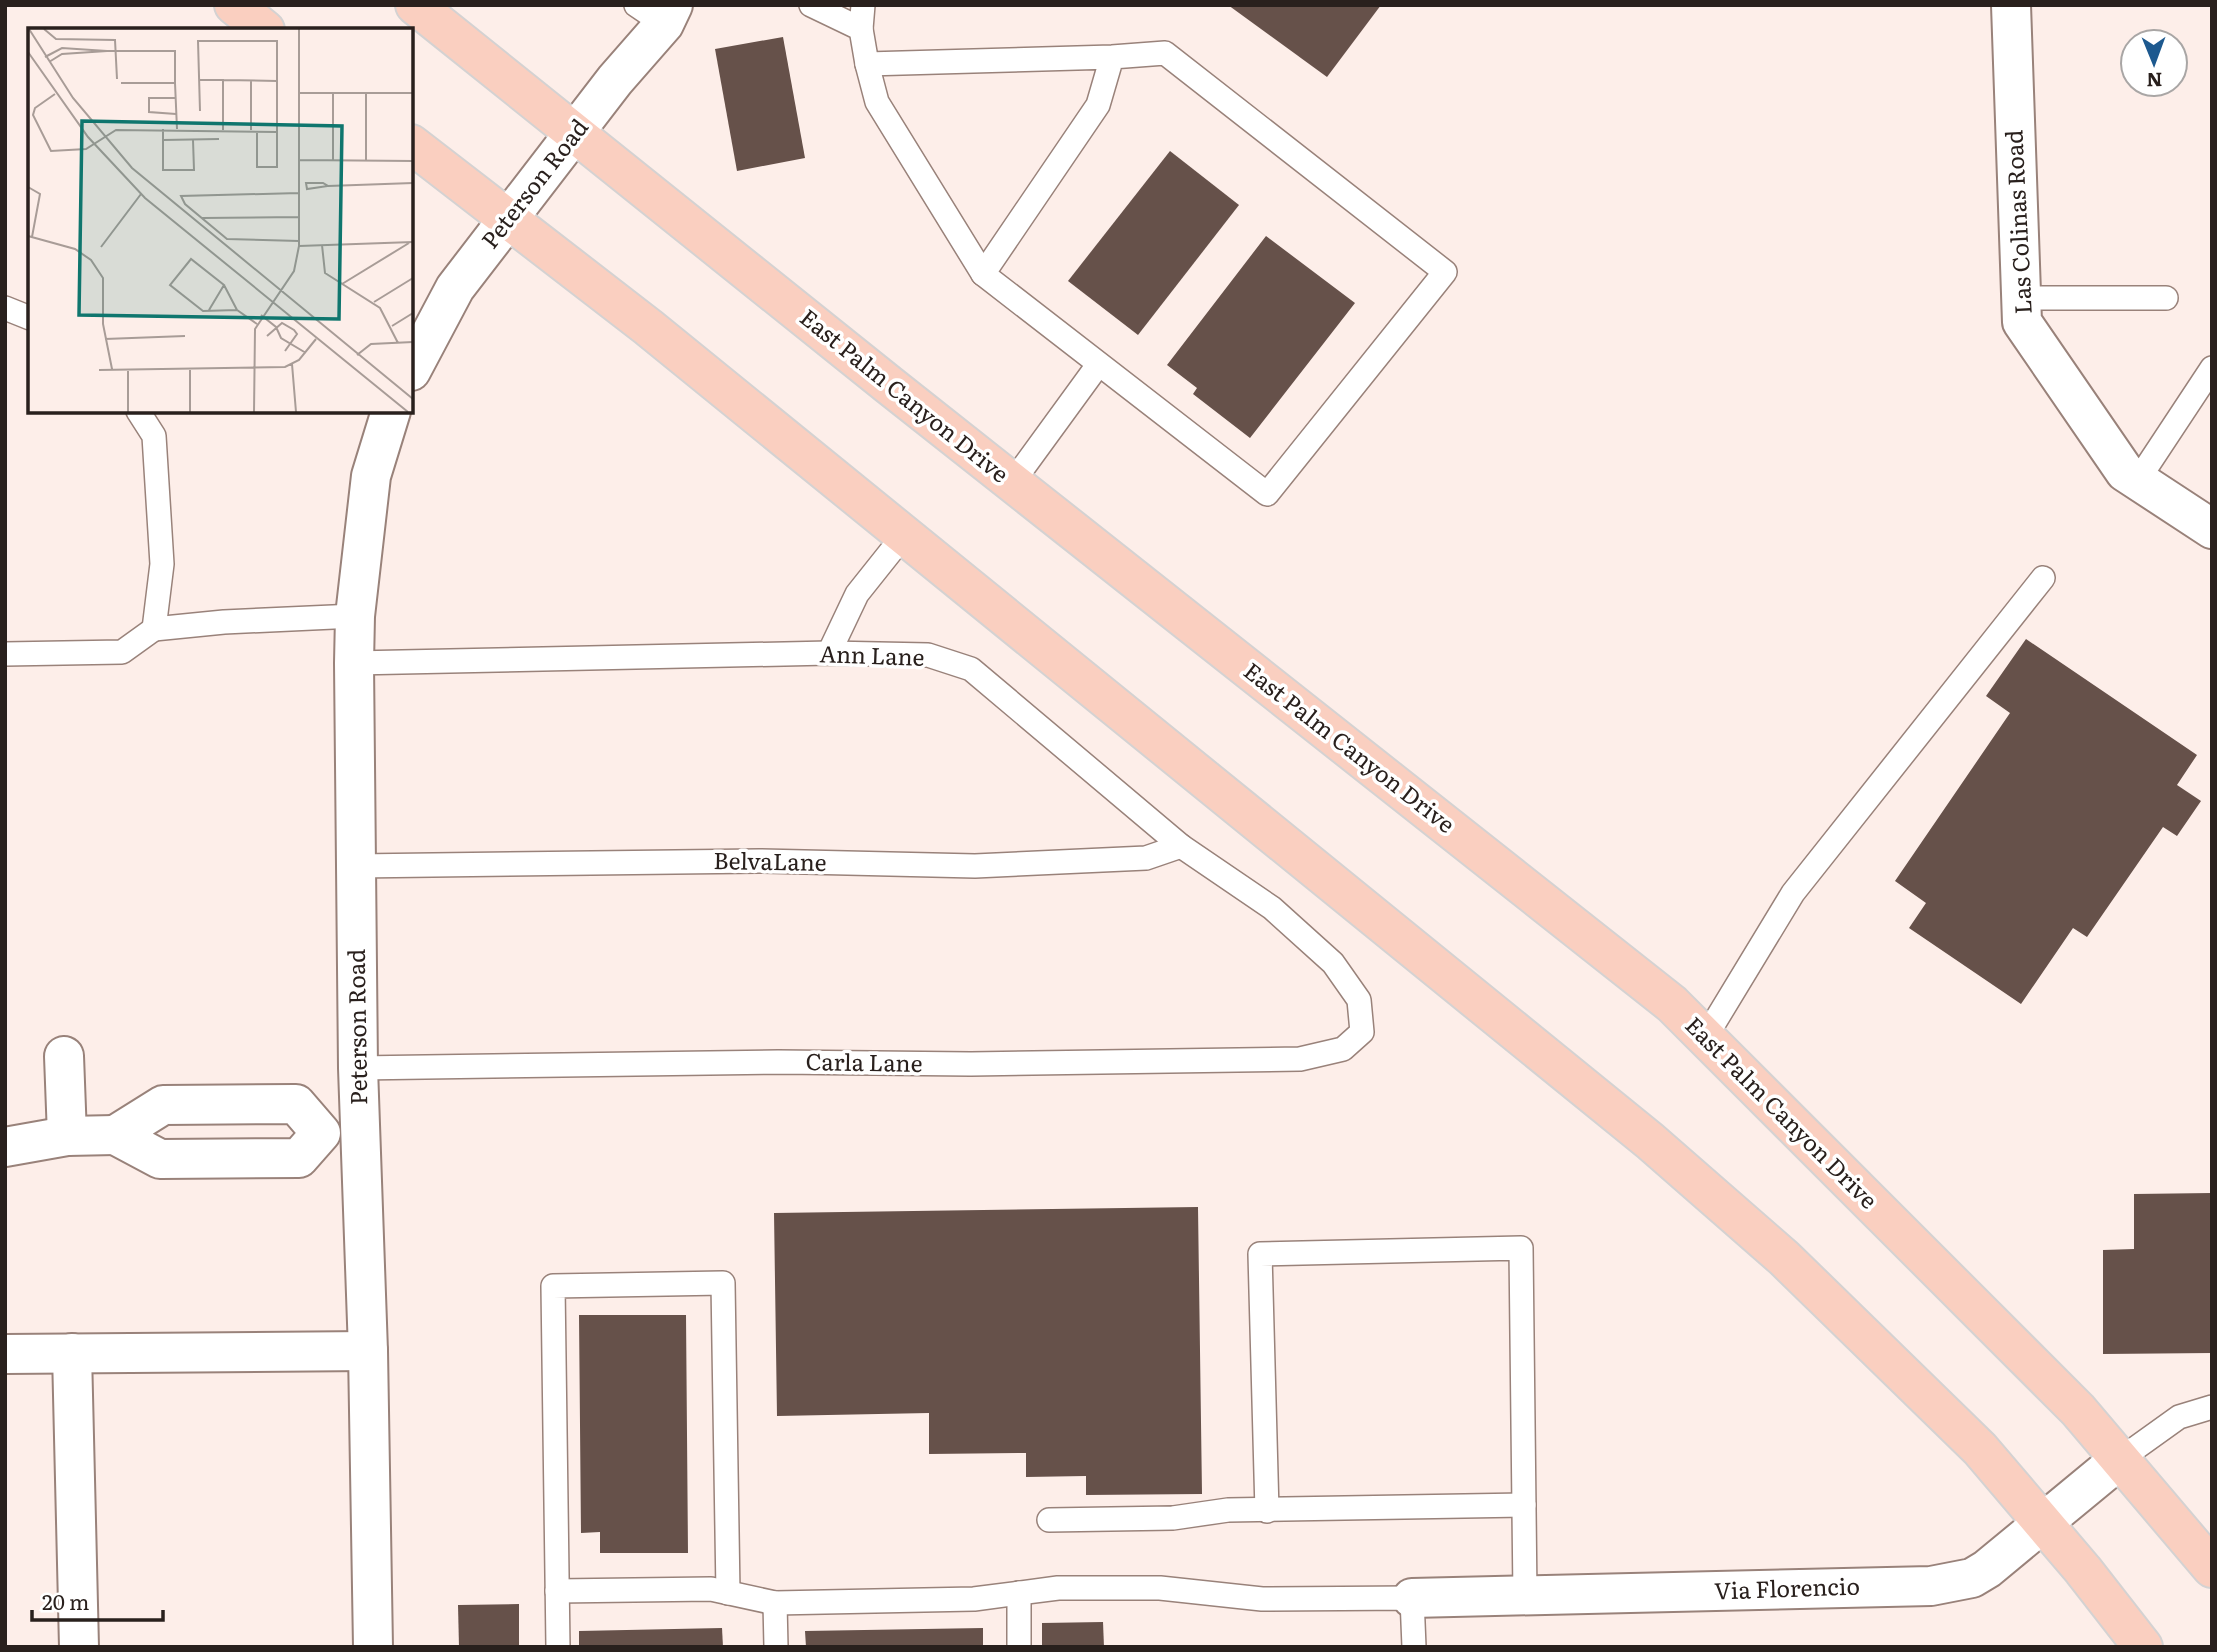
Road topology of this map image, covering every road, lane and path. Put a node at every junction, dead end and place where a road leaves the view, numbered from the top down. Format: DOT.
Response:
graph roads {
  1 [pos="234,5"];
  2 [pos="415,5"];
  3 [pos="811,5"];
  4 [pos="863,5"];
  5 [pos="2011,5"];
  6 [pos="658,12"];
  7 [pos="263,28"];
  8 [pos="862,29"];
  9 [pos="1112,57"];
  10 [pos="867,64"];
  11 [pos="576,132"];
  12 [pos="413,146"];
  13 [pos="508,219"];
  14 [pos="983,274"];
  15 [pos="2021,298"];
  16 [pos="2166,298"];
  17 [pos="5,308"];
  18 [pos="28,317"];
  19 [pos="1098,365"];
  20 [pos="413,367"];
  21 [pos="2212,368"];
  22 [pos="139,413"];
  23 [pos="390,413"];
  24 [pos="2138,480"];
  25 [pos="1012,483"];
  26 [pos="2212,529"];
  27 [pos="904,535"];
  28 [pos="2043,578"];
  29 [pos="355,616"];
  30 [pos="154,629"];
  31 [pos="829,653"];
  32 [pos="5,654"];
  33 [pos="354,663"];
  34 [pos="1181,846"];
  35 [pos="356,866"];
  36 [pos="1362,1032"];
  37 [pos="1705,1038"];
  38 [pos="64,1056"];
  39 [pos="358,1068"];
  40 [pos="321,1133"];
  41 [pos="360,1134"];
  42 [pos="115,1135"];
  43 [pos="67,1136"];
  44 [pos="5,1147"];
  45 [pos="368,1352"];
  46 [pos="72,1353"];
  47 [pos="5,1354"];
  48 [pos="2212,1407"];
  49 [pos="2119,1460"];
  50 [pos="1524,1504"];
  51 [pos="1267,1511"];
  52 [pos="1049,1520"];
  53 [pos="2043,1524"];
  54 [pos="2212,1568"];
  55 [pos="557,1591"];
  56 [pos="728,1593"];
  57 [pos="1019,1593"];
  58 [pos="1525,1596"];
  59 [pos="1412,1598"];
  60 [pos="775,1603"];
  61 [pos="79,1647"];
  62 [pos="373,1647"];
  63 [pos="558,1647"];
  64 [pos="776,1647"];
  65 [pos="1019,1647"];
  66 [pos="1414,1647"];
  67 [pos="2143,1647"];
  1 -- 7 [label="main road"];
  2 -- 11 [label="main road, East Palm Canyon Drive"];
  3 -- 8 [label="lane"];
  4 -- 8 [label="lane"];
  5 -- 15 [label="street, Las Colinas Road"];
  6 -- 11 [label="street, Peterson Road"];
  8 -- 10 [label="lane"];
  9 -- 10 [label="lane"];
  9 -- 14 [label="lane"];
  9 -- 19 [label="lane"];
  10 -- 14 [label="lane"];
  11 -- 13 [label="street, Peterson Road"];
  11 -- 25 [label="main road, East Palm Canyon Drive"];
  12 -- 13 [label="main road"];
  13 -- 20 [label="street, Peterson Road"];
  13 -- 27 [label="main road"];
  14 -- 19 [label="lane"];
  15 -- 16 [label="lane"];
  15 -- 24 [label="street, Las Colinas Road"];
  17 -- 18 [label="lane"];
  19 -- 25 [label="lane"];
  21 -- 24 [label="lane"];
  22 -- 30 [label="lane"];
  23 -- 29 [label="street, Peterson Road"];
  24 -- 26 [label="street, Las Colinas Road"];
  25 -- 37 [label="main road, East Palm Canyon Drive"];
  27 -- 31 [label="lane"];
  27 -- 53 [label="main road"];
  28 -- 37 [label="lane"];
  29 -- 30 [label="lane"];
  29 -- 33 [label="street, Peterson Road"];
  30 -- 32 [label="lane"];
  31 -- 33 [label="lane, Ann Lane"];
  31 -- 34 [label="lane, Ann Lane"];
  33 -- 35 [label="street, Peterson Road"];
  34 -- 35 [label="lane, BelvaLane"];
  34 -- 36 [label="lane, Ann Lane"];
  35 -- 39 [label="street, Peterson Road"];
  36 -- 39 [label="lane, Carla Lane"];
  37 -- 49 [label="main road, East Palm Canyon Drive"];
  38 -- 43 [label="street"];
  39 -- 41 [label="street, Peterson Road"];
  40 -- 41 [label="street"];
  40 -- 42 [label="street"];
  40 -- 42 [label="street"];
  41 -- 45 [label="street, Peterson Road"];
  42 -- 43 [label="street"];
  43 -- 44 [label="street"];
  45 -- 46 [label="street"];
  45 -- 62 [label="street, Peterson Road"];
  46 -- 47 [label="street"];
  46 -- 61 [label="street"];
  48 -- 49 [label="lane"];
  49 -- 53 [label="street, Via Florencio"];
  49 -- 54 [label="main road, East Palm Canyon Drive"];
  50 -- 51 [label="lane"];
  50 -- 51 [label="lane"];
  50 -- 58 [label="lane"];
  51 -- 52 [label="lane"];
  53 -- 58 [label="street, Via Florencio"];
  53 -- 67 [label="main road"];
  55 -- 56 [label="lane"];
  55 -- 56 [label="lane"];
  55 -- 63 [label="lane"];
  56 -- 60 [label="lane"];
  57 -- 59 [label="lane"];
  57 -- 60 [label="lane"];
  57 -- 65 [label="lane"];
  58 -- 59 [label="street, Via Florencio"];
  59 -- 66 [label="lane"];
  60 -- 64 [label="lane"];
}
